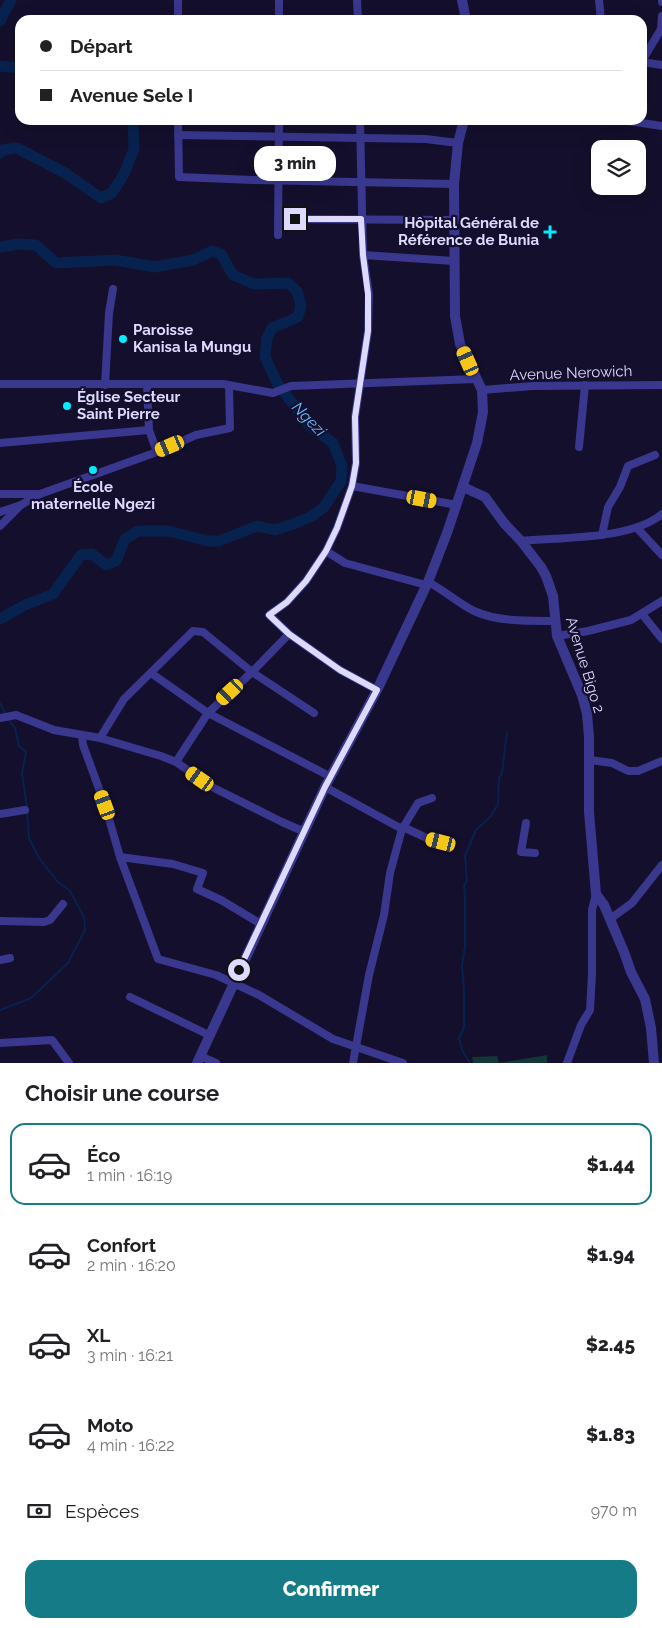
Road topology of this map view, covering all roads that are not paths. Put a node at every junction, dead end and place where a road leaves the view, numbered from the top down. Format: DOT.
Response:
graph roads {
  1 [pos="178,0"];
  2 [pos="279,0"];
  3 [pos="357,0"];
  4 [pos="462,0"];
  5 [pos="598,0"];
  6 [pos="178,15"];
  7 [pos="279,15"];
  8 [pos="358,15"];
  9 [pos="465,15"];
  10 [pos="600,15"];
  11 [pos="662,16"];
  12 [pos="647,52"];
  13 [pos="647,62"];
  14 [pos="662,64"];
  15 [pos="647,124"];
  16 [pos="178,125"];
  17 [pos="279,125"];
  18 [pos="360,125"];
  19 [pos="463,125"];
  20 [pos="662,126"];
  21 [pos="178,136"];
  22 [pos="279,138"];
  23 [pos="360,138"];
  24 [pos="458,143"];
  25 [pos="279,181"];
  26 [pos="360,183"];
  27 [pos="454,184"];
  28 [pos="278,219"];
  29 [pos="361,219"];
  30 [pos="454,220"];
  31 [pos="278,235"];
  32 [pos="363,255"];
  33 [pos="454,261"];
  34 [pos="113,288"];
  35 [pos="476,379"];
  36 [pos="361,382"];
  37 [pos="0,384"];
  38 [pos="105,384"];
  39 [pos="147,385"];
  40 [pos="585,385"];
  41 [pos="662,385"];
  42 [pos="229,386"];
  43 [pos="482,390"];
  44 [pos="149,430"];
  45 [pos="0,443"];
  46 [pos="579,447"];
  47 [pos="157,452"];
  48 [pos="655,455"];
  49 [pos="352,486"];
  50 [pos="463,487"];
  51 [pos="0,494"];
  52 [pos="40,494"];
  53 [pos="21,505"];
  54 [pos="457,505"];
  55 [pos="0,512"];
  56 [pos="662,514"];
  57 [pos="0,526"];
  58 [pos="637,528"];
  59 [pos="602,535"];
  60 [pos="521,540"];
  61 [pos="659,546"];
  62 [pos="326,551"];
  63 [pos="662,555"];
  64 [pos="427,583"];
  65 [pos="662,601"];
  66 [pos="642,614"];
  67 [pos="555,620"];
  68 [pos="289,634"];
  69 [pos="557,636"];
  70 [pos="662,639"];
  71 [pos="252,672"];
  72 [pos="151,673"];
  73 [pos="377,690"];
  74 [pos="208,713"];
  75 [pos="314,713"];
  76 [pos="4,717"];
  77 [pos="82,735"];
  78 [pos="100,738"];
  79 [pos="590,760"];
  80 [pos="662,761"];
  81 [pos="176,762"];
  82 [pos="331,777"];
  83 [pos="325,787"];
  84 [pos="432,798"];
  85 [pos="25,810"];
  86 [pos="0,814"];
  87 [pos="526,823"];
  88 [pos="402,828"];
  89 [pos="305,830"];
  90 [pos="451,844"];
  91 [pos="535,853"];
  92 [pos="120,857"];
  93 [pos="662,865"];
  94 [pos="596,894"];
  95 [pos="63,904"];
  96 [pos="610,919"];
  97 [pos="0,921"];
  98 [pos="261,924"];
  99 [pos="10,958"];
  100 [pos="0,960"];
  101 [pos="233,983"];
  102 [pos="130,998"];
  103 [pos="209,1035"];
  104 [pos="0,1043"];
  105 [pos="356,1048"];
  106 [pos="198,1060"];
  107 [pos="69,1063"];
  108 [pos="216,1063"];
  109 [pos="353,1063"];
  110 [pos="403,1063"];
  111 [pos="567,1063"];
  112 [pos="654,1063"];
  1 -- 6 [label="street"];
  2 -- 7 [label="street"];
  3 -- 8 [label="street"];
  4 -- 9 [label="street"];
  5 -- 10 [label="street"];
  11 -- 12 [label="street"];
  13 -- 14 [label="street"];
  15 -- 20 [label="street"];
  16 -- 21 [label="street"];
  17 -- 22 [label="street"];
  18 -- 23 [label="street"];
  19 -- 24 [label="street"];
  21 -- 22 [label="street"];
  21 -- 25 [label="street"];
  22 -- 23 [label="street"];
  22 -- 25 [label="street"];
  23 -- 24 [label="street"];
  23 -- 26 [label="street"];
  24 -- 27 [label="street"];
  25 -- 26 [label="street"];
  25 -- 28 [label="street"];
  26 -- 27 [label="street"];
  26 -- 29 [label="street"];
  27 -- 30 [label="street"];
  28 -- 29 [label="street"];
  28 -- 31 [label="street"];
  29 -- 30 [label="street"];
  29 -- 32 [label="street"];
  30 -- 33 [label="street"];
  32 -- 33 [label="street"];
  32 -- 36 [label="street"];
  33 -- 35 [label="street"];
  34 -- 38 [label="street"];
  35 -- 36 [label="street"];
  35 -- 43 [label="street"];
  36 -- 42 [label="street"];
  36 -- 49 [label="street"];
  37 -- 38 [label="street"];
  38 -- 39 [label="street"];
  39 -- 42 [label="street"];
  39 -- 44 [label="street"];
  40 -- 41 [label="street, Avenue Nerowich"];
  40 -- 43 [label="street, Avenue Nerowich"];
  40 -- 46 [label="street"];
  42 -- 47 [label="street"];
  43 -- 50 [label="street"];
  44 -- 45 [label="street"];
  44 -- 47 [label="street"];
  47 -- 52 [label="street"];
  48 -- 59 [label="street"];
  49 -- 54 [label="street"];
  49 -- 62 [label="street"];
  50 -- 54 [label="street"];
  50 -- 60 [label="street, Avenue Bigo 2"];
  51 -- 52 [label="street"];
  52 -- 53 [label="street"];
  53 -- 55 [label="street"];
  53 -- 57 [label="street"];
  54 -- 64 [label="street"];
  56 -- 58 [label="street"];
  58 -- 59 [label="street"];
  58 -- 61 [label="street"];
  59 -- 60 [label="street"];
  60 -- 67 [label="street, Avenue Bigo 2"];
  61 -- 63 [label="street"];
  62 -- 64 [label="street"];
  62 -- 68 [label="street"];
  64 -- 67 [label="street"];
  64 -- 73 [label="street"];
  65 -- 66 [label="street"];
  66 -- 69 [label="street"];
  66 -- 70 [label="street"];
  67 -- 69 [label="street, Avenue Bigo 2"];
  68 -- 71 [label="street"];
  68 -- 73 [label="street"];
  69 -- 79 [label="street, Avenue Bigo 2"];
  71 -- 72 [label="street"];
  71 -- 74 [label="street"];
  71 -- 75 [label="street"];
  72 -- 74 [label="street"];
  72 -- 78 [label="street"];
  73 -- 82 [label="street"];
  74 -- 81 [label="street"];
  74 -- 82 [label="street"];
  76 -- 77 [label="street"];
  77 -- 78 [label="street"];
  77 -- 92 [label="street"];
  78 -- 81 [label="street"];
  79 -- 80 [label="street"];
  79 -- 94 [label="street, Avenue Bigo 2"];
  81 -- 89 [label="street"];
  82 -- 83 [label="street"];
  83 -- 88 [label="street"];
  83 -- 89 [label="street"];
  84 -- 88 [label="street"];
  85 -- 86 [label="street"];
  87 -- 91 [label="street"];
  88 -- 90 [label="street"];
  88 -- 105 [label="street"];
  89 -- 98 [label="street"];
  92 -- 98 [label="street"];
  92 -- 101 [label="street"];
  93 -- 96 [label="street"];
  94 -- 96 [label="street"];
  94 -- 111 [label="street"];
  95 -- 97 [label="street"];
  96 -- 112 [label="street"];
  98 -- 101 [label="street"];
  99 -- 100 [label="street"];
  101 -- 103 [label="street"];
  101 -- 105 [label="street"];
  102 -- 103 [label="street"];
  103 -- 106 [label="street"];
  104 -- 107 [label="street"];
  105 -- 109 [label="street"];
  105 -- 110 [label="street"];
  106 -- 108 [label="street"];
}
